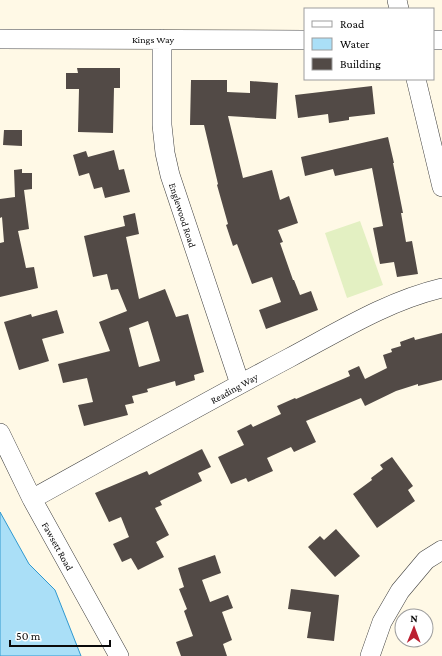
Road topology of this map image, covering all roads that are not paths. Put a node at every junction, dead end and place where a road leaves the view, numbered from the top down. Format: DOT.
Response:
graph roads {
  1 [pos="0,39"];
  2 [pos="162,39"];
  3 [pos="304,40"];
  4 [pos="416,80"];
  5 [pos="442,187"];
  6 [pos="442,288"];
  7 [pos="240,384"];
  8 [pos="0,433"];
  9 [pos="32,499"];
  10 [pos="442,550"];
  11 [pos="119,656"];
  12 [pos="370,656"];
  1 -- 2 [label="street, Kings Way"];
  2 -- 3 [label="street, Kings Way"];
  2 -- 7 [label="street, Englewood Road"];
  4 -- 5 [label="street"];
  6 -- 7 [label="street, Reading Way"];
  7 -- 9 [label="street, Reading Way"];
  8 -- 9 [label="street, Fawsett Road"];
  9 -- 11 [label="street, Fawsett Road"];
  10 -- 12 [label="street"];
}
